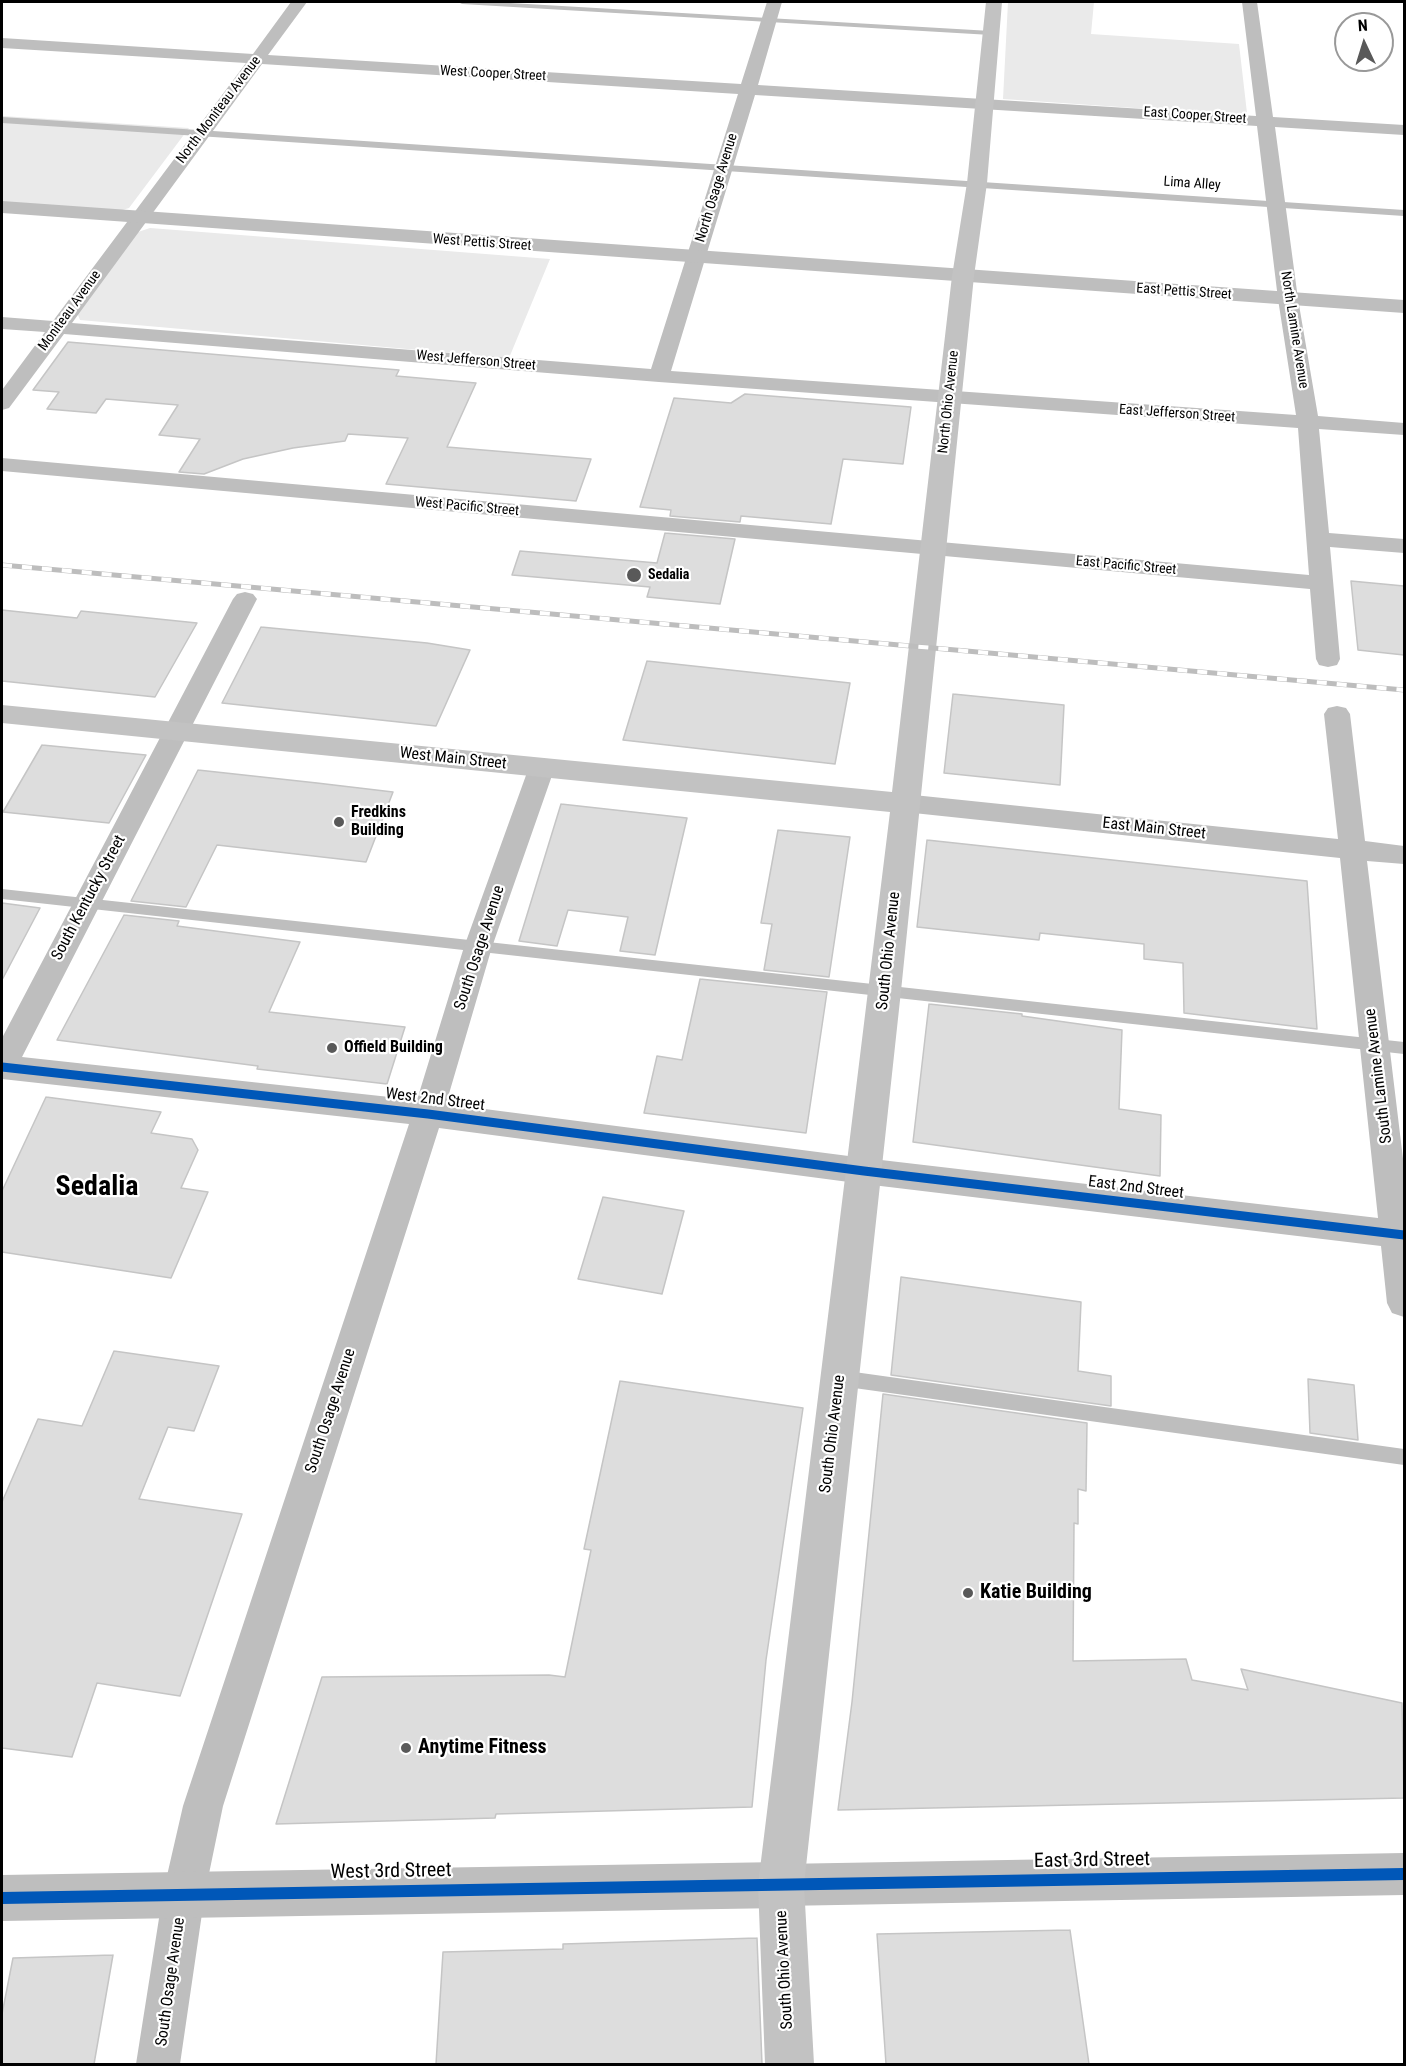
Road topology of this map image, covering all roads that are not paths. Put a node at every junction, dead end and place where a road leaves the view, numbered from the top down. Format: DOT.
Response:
graph roads {
  1 [pos="299,2"];
  2 [pos="462,2"];
  3 [pos="776,2"];
  4 [pos="994,2"];
  5 [pos="1250,2"];
  6 [pos="770,20"];
  7 [pos="992,33"];
  8 [pos="2,43"];
  9 [pos="257,59"];
  10 [pos="748,88"];
  11 [pos="985,102"];
  12 [pos="2,120"];
  13 [pos="1266,121"];
  14 [pos="1404,130"];
  15 [pos="201,134"];
  16 [pos="724,167"];
  17 [pos="977,183"];
  18 [pos="1276,203"];
  19 [pos="2,207"];
  20 [pos="1404,213"];
  21 [pos="138,218"];
  22 [pos="695,258"];
  23 [pos="963,276"];
  24 [pos="1288,299"];
  25 [pos="1404,307"];
  26 [pos="2,323"];
  27 [pos="59,327"];
  28 [pos="659,376"];
  29 [pos="950,397"];
  30 [pos="2,404"];
  31 [pos="1308,422"];
  32 [pos="1404,429"];
  33 [pos="2,465"];
  34 [pos="1316,538"];
  35 [pos="1404,546"];
  36 [pos="933,549"];
  37 [pos="1320,583"];
  38 [pos="245,599"];
  39 [pos="1328,659"];
  40 [pos="2,714"];
  41 [pos="1337,714"];
  42 [pos="176,731"];
  43 [pos="542,767"];
  44 [pos="904,803"];
  45 [pos="1353,849"];
  46 [pos="1404,855"];
  47 [pos="2,894"];
  48 [pos="86,904"];
  49 [pos="478,948"];
  50 [pos="885,992"];
  51 [pos="1374,1044"];
  52 [pos="1404,1048"];
  53 [pos="2,1067"];
  54 [pos="428,1114"];
  55 [pos="864,1170"];
  56 [pos="1401,1235"];
  57 [pos="1404,1303"];
  58 [pos="840,1378"];
  59 [pos="1404,1457"];
  60 [pos="1404,1874"];
  61 [pos="781,1885"];
  62 [pos="184,1893"];
  63 [pos="2,1898"];
  64 [pos="158,2064"];
  65 [pos="789,2064"];
  1 -- 9 [label="street, North Moniteau Avenue"];
  2 -- 6 [label="lane"];
  3 -- 6 [label="street, North Osage Avenue"];
  4 -- 7 [label="main road, North Ohio Avenue"];
  5 -- 13 [label="street, North Lamine Avenue"];
  6 -- 7 [label="lane"];
  6 -- 10 [label="street, North Osage Avenue"];
  7 -- 11 [label="main road, North Ohio Avenue"];
  8 -- 9 [label="street, West Cooper Street"];
  9 -- 10 [label="street, West Cooper Street"];
  9 -- 15 [label="street, North Moniteau Avenue"];
  10 -- 11 [label="street, West Cooper Street"];
  10 -- 16 [label="street, North Osage Avenue"];
  11 -- 13 [label="street, East Cooper Street"];
  11 -- 17 [label="main road, North Ohio Avenue"];
  12 -- 15 [label="lane, Lima Alley"];
  13 -- 14 [label="street, East Cooper Street"];
  13 -- 18 [label="street, North Lamine Avenue"];
  15 -- 16 [label="lane, Lima Alley"];
  15 -- 21 [label="street, North Moniteau Avenue"];
  16 -- 17 [label="lane, Lima Alley"];
  16 -- 22 [label="street, North Osage Avenue"];
  17 -- 18 [label="lane, Lima Alley"];
  17 -- 23 [label="main road, North Ohio Avenue"];
  18 -- 20 [label="lane, Lima Alley"];
  18 -- 24 [label="street, North Lamine Avenue"];
  19 -- 21 [label="street, West Pettis Street"];
  21 -- 22 [label="street, West Pettis Street"];
  21 -- 27 [label="street, Moniteau Avenue"];
  22 -- 23 [label="street, West Pettis Street"];
  22 -- 28 [label="street, North Osage Avenue"];
  23 -- 24 [label="street, East Pettis Street"];
  23 -- 29 [label="main road, North Ohio Avenue"];
  24 -- 25 [label="street, East Pettis Street"];
  24 -- 31 [label="street, North Lamine Avenue"];
  26 -- 27 [label="street, West Jefferson Street"];
  27 -- 28 [label="street, West Jefferson Street"];
  27 -- 30 [label="street, Moniteau Avenue"];
  28 -- 29 [label="street, West Jefferson Street"];
  29 -- 31 [label="street, East Jefferson Street"];
  29 -- 36 [label="main road, North Ohio Avenue"];
  31 -- 32 [label="street, East Jefferson Street"];
  31 -- 34 [label="street, North Lamine Avenue"];
  33 -- 36 [label="street, West Pacific Street"];
  34 -- 35 [label="street"];
  34 -- 37 [label="street, North Lamine Avenue"];
  36 -- 37 [label="street, East Pacific Street"];
  36 -- 44 [label="main road, North Ohio Avenue"];
  37 -- 39 [label="street, North Lamine Avenue"];
  38 -- 42 [label="street, South Kentucky Street"];
  40 -- 42 [label="main road, West Main Street"];
  41 -- 45 [label="street"];
  42 -- 43 [label="main road, West Main Street"];
  42 -- 48 [label="street, South Kentucky Street"];
  43 -- 44 [label="main road, West Main Street"];
  43 -- 49 [label="street, South Osage Avenue"];
  44 -- 45 [label="street, East Main Street"];
  44 -- 50 [label="main road, South Ohio Avenue"];
  45 -- 46 [label="street, East Main Street"];
  45 -- 51 [label="street, South Lamine Avenue"];
  47 -- 48 [label="lane"];
  48 -- 49 [label="lane"];
  48 -- 53 [label="street, South Kentucky Street"];
  49 -- 50 [label="lane"];
  49 -- 54 [label="street, South Osage Avenue"];
  50 -- 51 [label="lane"];
  50 -- 55 [label="main road, South Ohio Avenue"];
  51 -- 52 [label="lane"];
  51 -- 56 [label="street, South Lamine Avenue"];
  53 -- 54 [label="street, West 2nd Street"];
  54 -- 55 [label="street, West 2nd Street"];
  54 -- 62 [label="street, South Osage Avenue"];
  55 -- 56 [label="street, East 2nd Street"];
  55 -- 58 [label="main road, South Ohio Avenue"];
  56 -- 57 [label="street, South Lamine Avenue"];
  58 -- 59 [label="lane"];
  58 -- 61 [label="main road, South Ohio Avenue"];
  60 -- 61 [label="street, East 3rd Street"];
  61 -- 62 [label="street, West 3rd Street"];
  61 -- 65 [label="main road, South Ohio Avenue"];
  62 -- 63 [label="street, West 3rd Street"];
  62 -- 64 [label="street, South Osage Avenue"];
}
